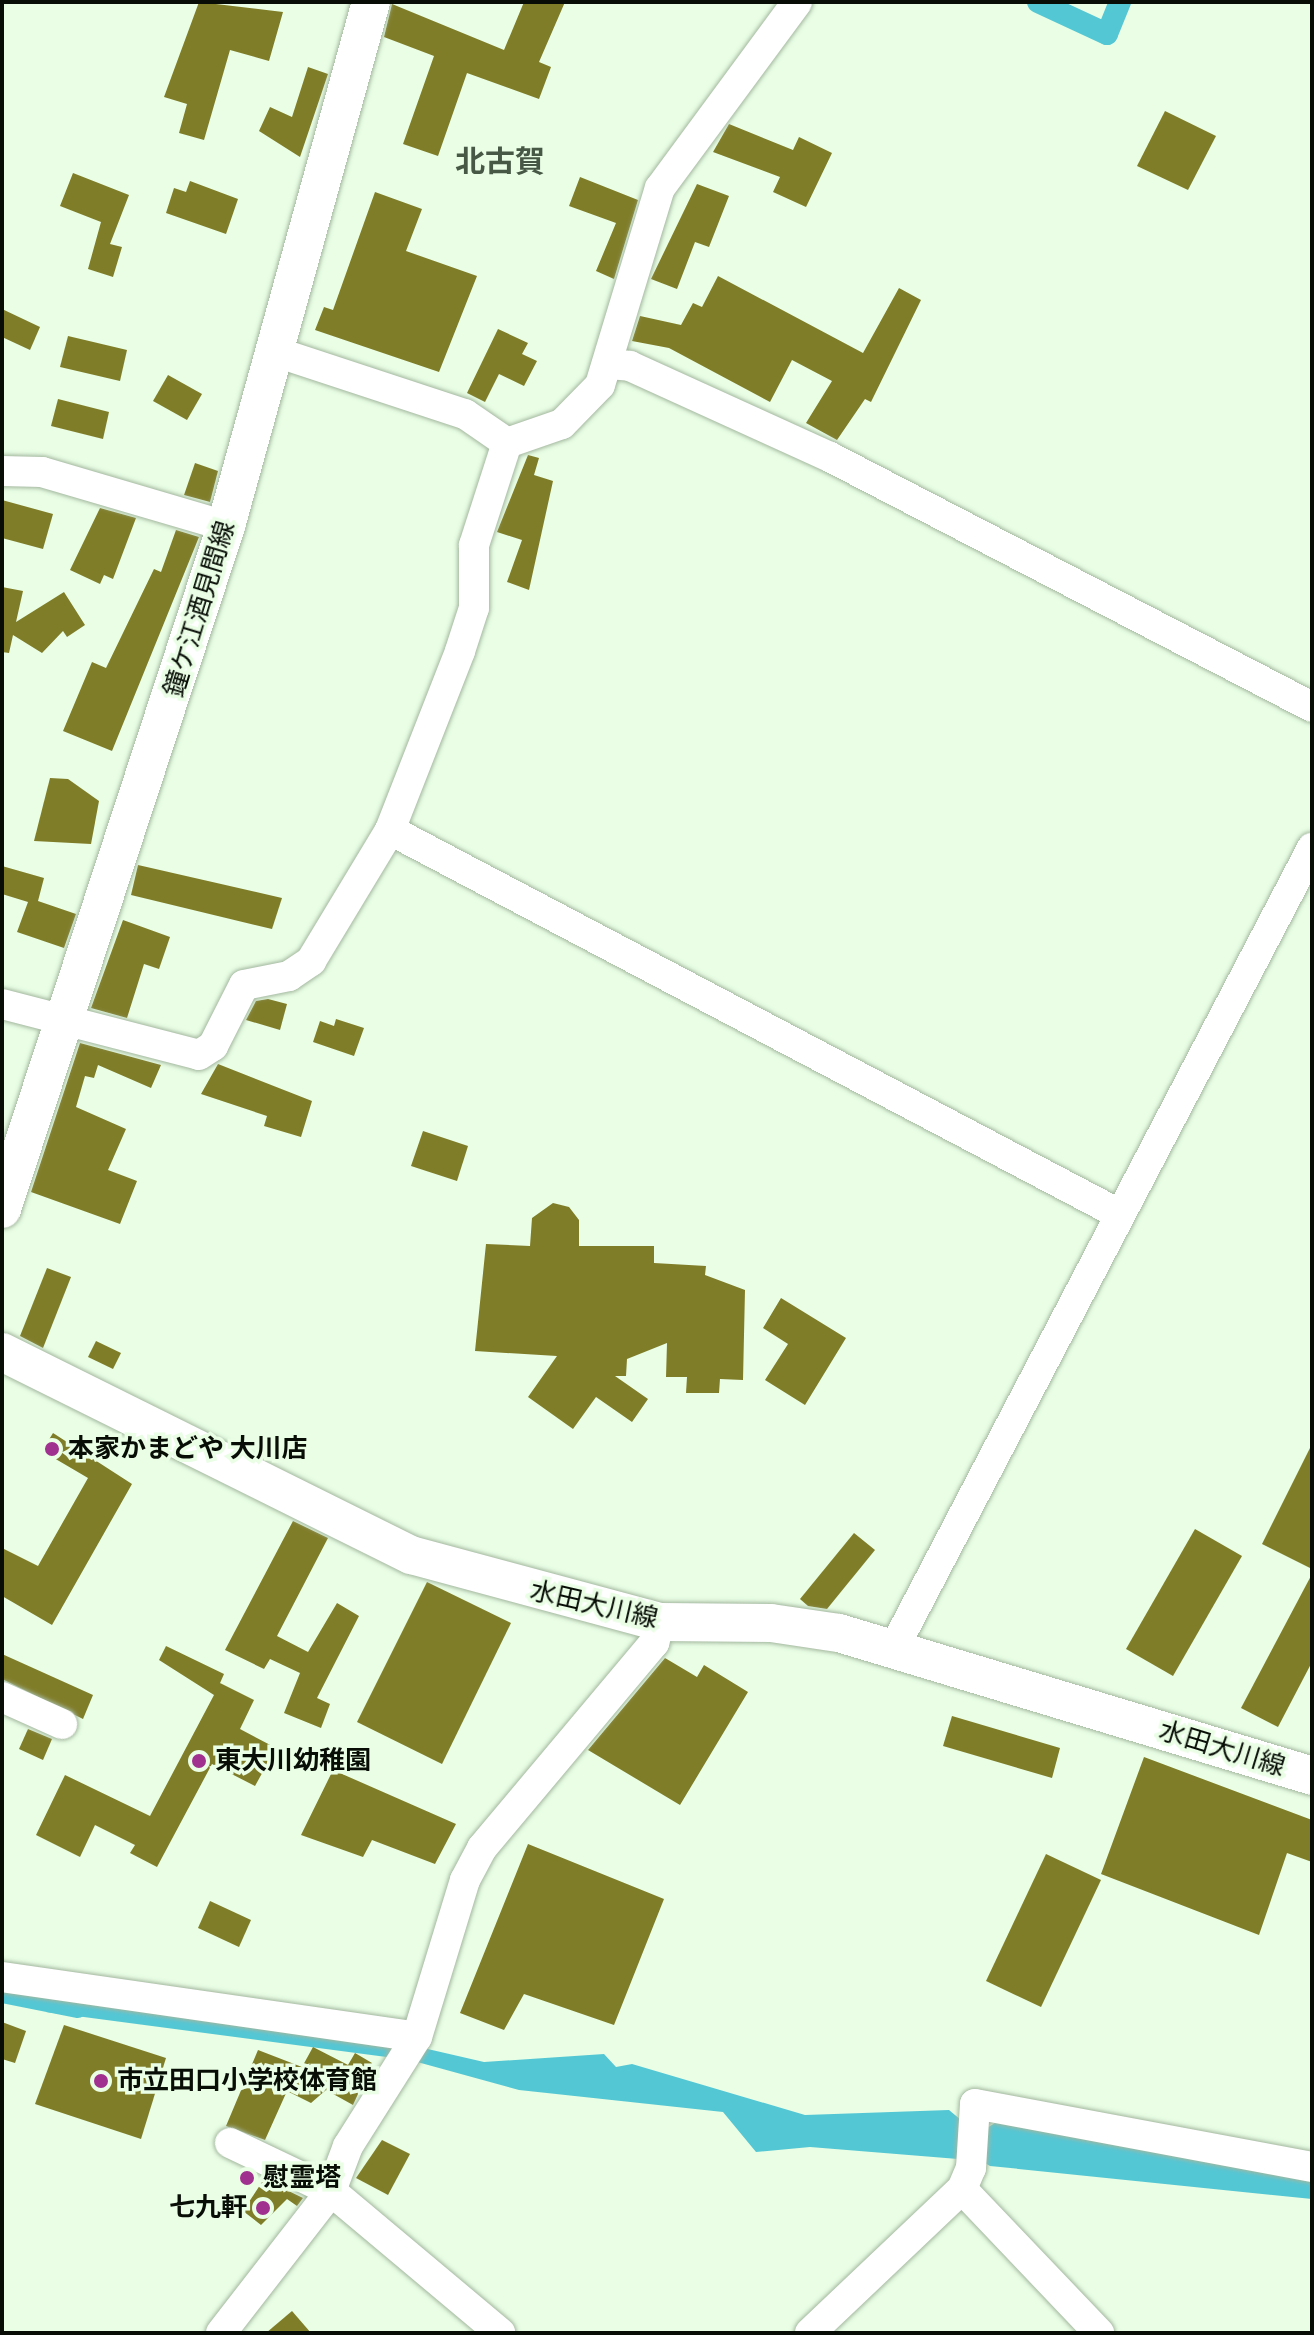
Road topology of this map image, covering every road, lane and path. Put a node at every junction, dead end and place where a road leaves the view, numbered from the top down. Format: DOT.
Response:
graph roads {
  1 [pos="371,2"];
  2 [pos="797,2"];
  3 [pos="276,352"];
  4 [pos="609,364"];
  5 [pos="507,443"];
  6 [pos="2,471"];
  7 [pos="226,526"];
  8 [pos="1312,707"];
  9 [pos="390,830"];
  10 [pos="1312,848"];
  11 [pos="2,1004"];
  12 [pos="64,1017"];
  13 [pos="7,1193"];
  14 [pos="1119,1214"];
  15 [pos="2,1352"];
  16 [pos="660,1622"];
  17 [pos="894,1648"];
  18 [pos="2,1697"];
  19 [pos="62,1724"];
  20 [pos="1312,1776"];
  21 [pos="2,1977"];
  22 [pos="417,2037"];
  23 [pos="230,2143"];
  24 [pos="1312,2167"];
  25 [pos="962,2189"];
  26 [pos="331,2191"];
  27 [pos="221,2333"];
  28 [pos="500,2333"];
  29 [pos="810,2333"];
  30 [pos="1099,2333"];
  1 -- 3 [label="main road, 鐘ケ江酒見間線"];
  2 -- 4 [label="street"];
  3 -- 5 [label="street"];
  3 -- 7 [label="main road, 鐘ケ江酒見間線"];
  4 -- 5 [label="street"];
  4 -- 8 [label="street"];
  5 -- 9 [label="street"];
  6 -- 7 [label="street"];
  7 -- 12 [label="main road, 鐘ケ江酒見間線"];
  9 -- 12 [label="street"];
  9 -- 14 [label="street"];
  10 -- 14 [label="street"];
  11 -- 12 [label="street"];
  12 -- 13 [label="main road, 鐘ケ江酒見間線"];
  14 -- 17 [label="street"];
  15 -- 16 [label="main road, 水田大川線"];
  16 -- 17 [label="main road, 水田大川線"];
  16 -- 22 [label="street"];
  17 -- 20 [label="main road, 水田大川線"];
  18 -- 19 [label="street"];
  21 -- 22 [label="street"];
  22 -- 26 [label="street"];
  23 -- 26 [label="street"];
  24 -- 25 [label="street"];
  25 -- 29 [label="street"];
  25 -- 30 [label="street"];
  26 -- 27 [label="street"];
  26 -- 28 [label="street"];
}
